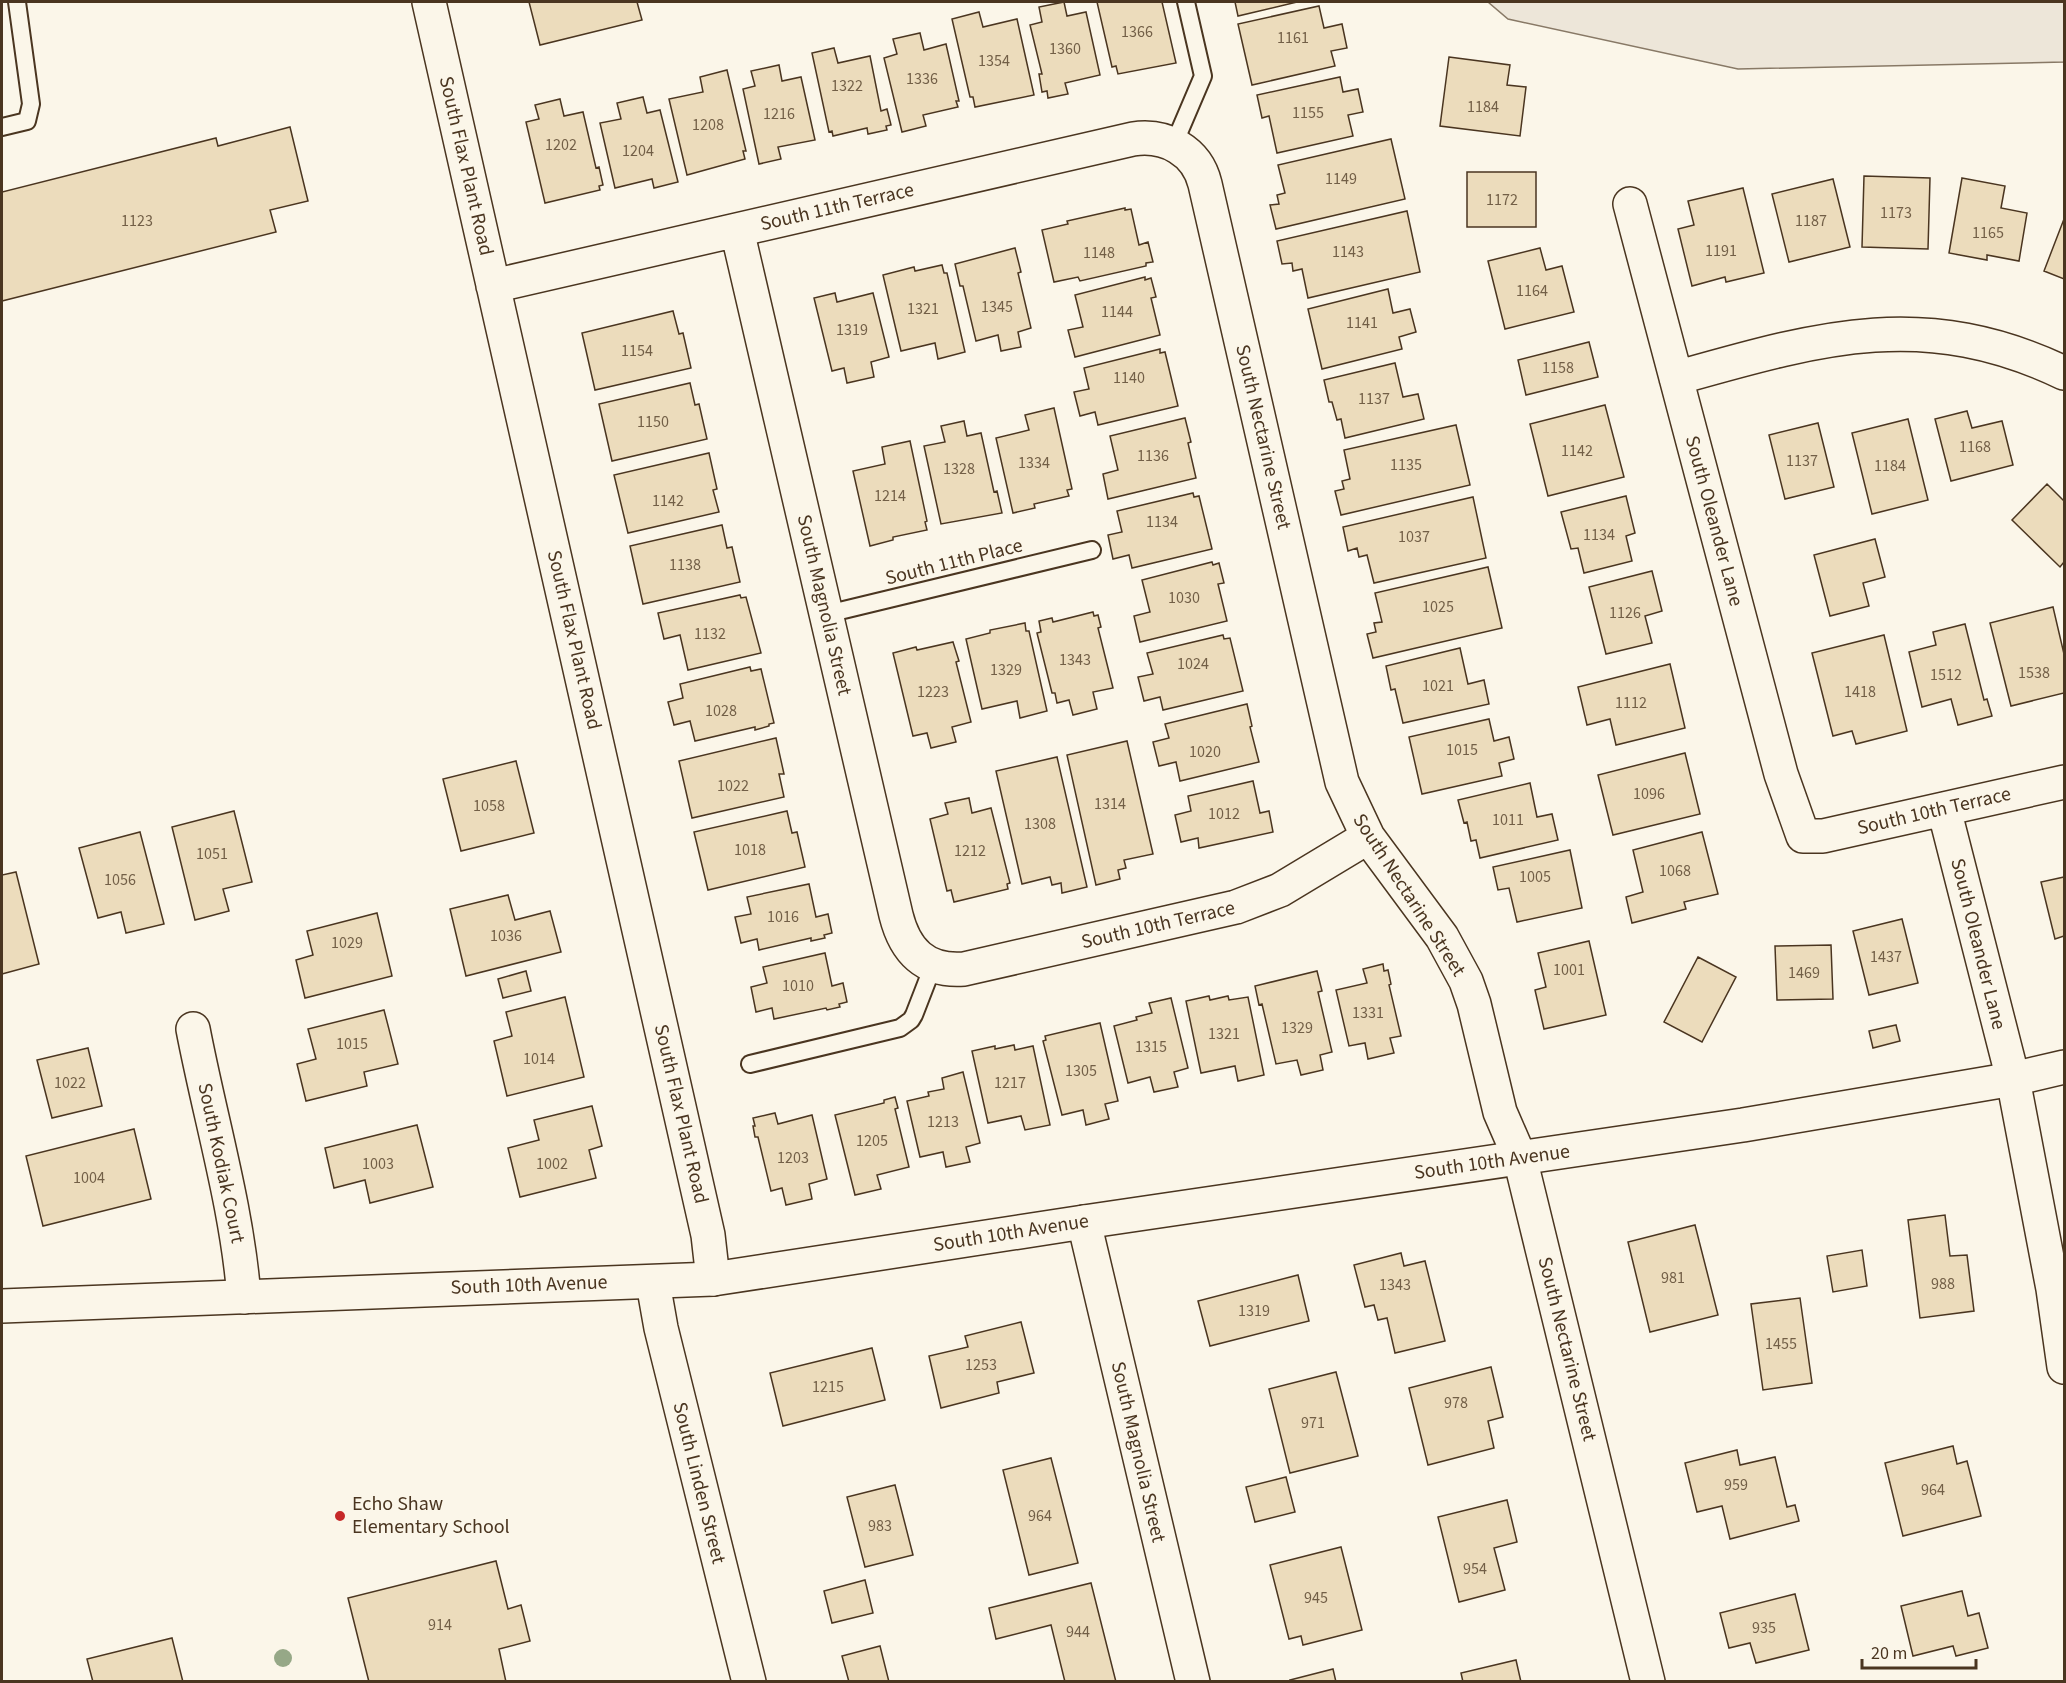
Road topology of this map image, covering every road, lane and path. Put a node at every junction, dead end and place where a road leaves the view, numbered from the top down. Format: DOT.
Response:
graph roads {
  1 [pos="17,2"];
  2 [pos="429,2"];
  3 [pos="1186,2"];
  4 [pos="2,128"];
  5 [pos="1176,145"];
  6 [pos="1630,204"];
  7 [pos="737,230"];
  8 [pos="493,286"];
  9 [pos="2064,373"];
  10 [pos="1676,378"];
  11 [pos="1092,550"];
  12 [pos="827,614"];
  13 [pos="2064,782"];
  14 [pos="1944,809"];
  15 [pos="1803,836"];
  16 [pos="1368,837"];
  17 [pos="933,966"];
  18 [pos="193,1029"];
  19 [pos="750,1064"];
  20 [pos="2064,1067"];
  21 [pos="2013,1079"];
  22 [pos="1520,1158"];
  23 [pos="1084,1222"];
  24 [pos="713,1280"];
  25 [pos="653,1283"];
  26 [pos="244,1297"];
  27 [pos="2,1306"];
  28 [pos="2064,1367"];
  29 [pos="748,1682"];
  30 [pos="1193,1682"];
  31 [pos="1648,1682"];
  1 -- 4 [label="lane"];
  2 -- 8 [label="street, South Flax Plant Road"];
  3 -- 5 [label="lane"];
  5 -- 7 [label="street, South 11th Terrace"];
  5 -- 16 [label="street, South Nectarine Street"];
  6 -- 10 [label="street, South Oleander Lane"];
  7 -- 8 [label="street, South 11th Terrace"];
  7 -- 12 [label="street, South Magnolia Street"];
  8 -- 24 [label="street, South Flax Plant Road"];
  9 -- 10 [label="street"];
  10 -- 15 [label="street, South Oleander Lane"];
  11 -- 12 [label="lane, South 11th Place"];
  12 -- 17 [label="street, South Magnolia Street"];
  13 -- 14 [label="street, South 10th Terrace"];
  14 -- 15 [label="street, South 10th Terrace"];
  14 -- 21 [label="street, South Oleander Lane"];
  16 -- 17 [label="street, South 10th Terrace"];
  16 -- 22 [label="street, South Nectarine Street"];
  17 -- 19 [label="lane"];
  18 -- 26 [label="street, South Kodiak Court"];
  20 -- 21 [label="street, South 10th Avenue"];
  21 -- 22 [label="street, South 10th Avenue"];
  21 -- 28 [label="street, South Oleander Lane"];
  22 -- 23 [label="street, South 10th Avenue"];
  22 -- 31 [label="street, South Nectarine Street"];
  23 -- 24 [label="street, South 10th Avenue"];
  23 -- 30 [label="street, South Magnolia Street"];
  24 -- 25 [label="street, South 10th Avenue"];
  25 -- 26 [label="street, South 10th Avenue"];
  25 -- 29 [label="street, South Linden Street"];
  26 -- 27 [label="street, South 10th Avenue"];
}
